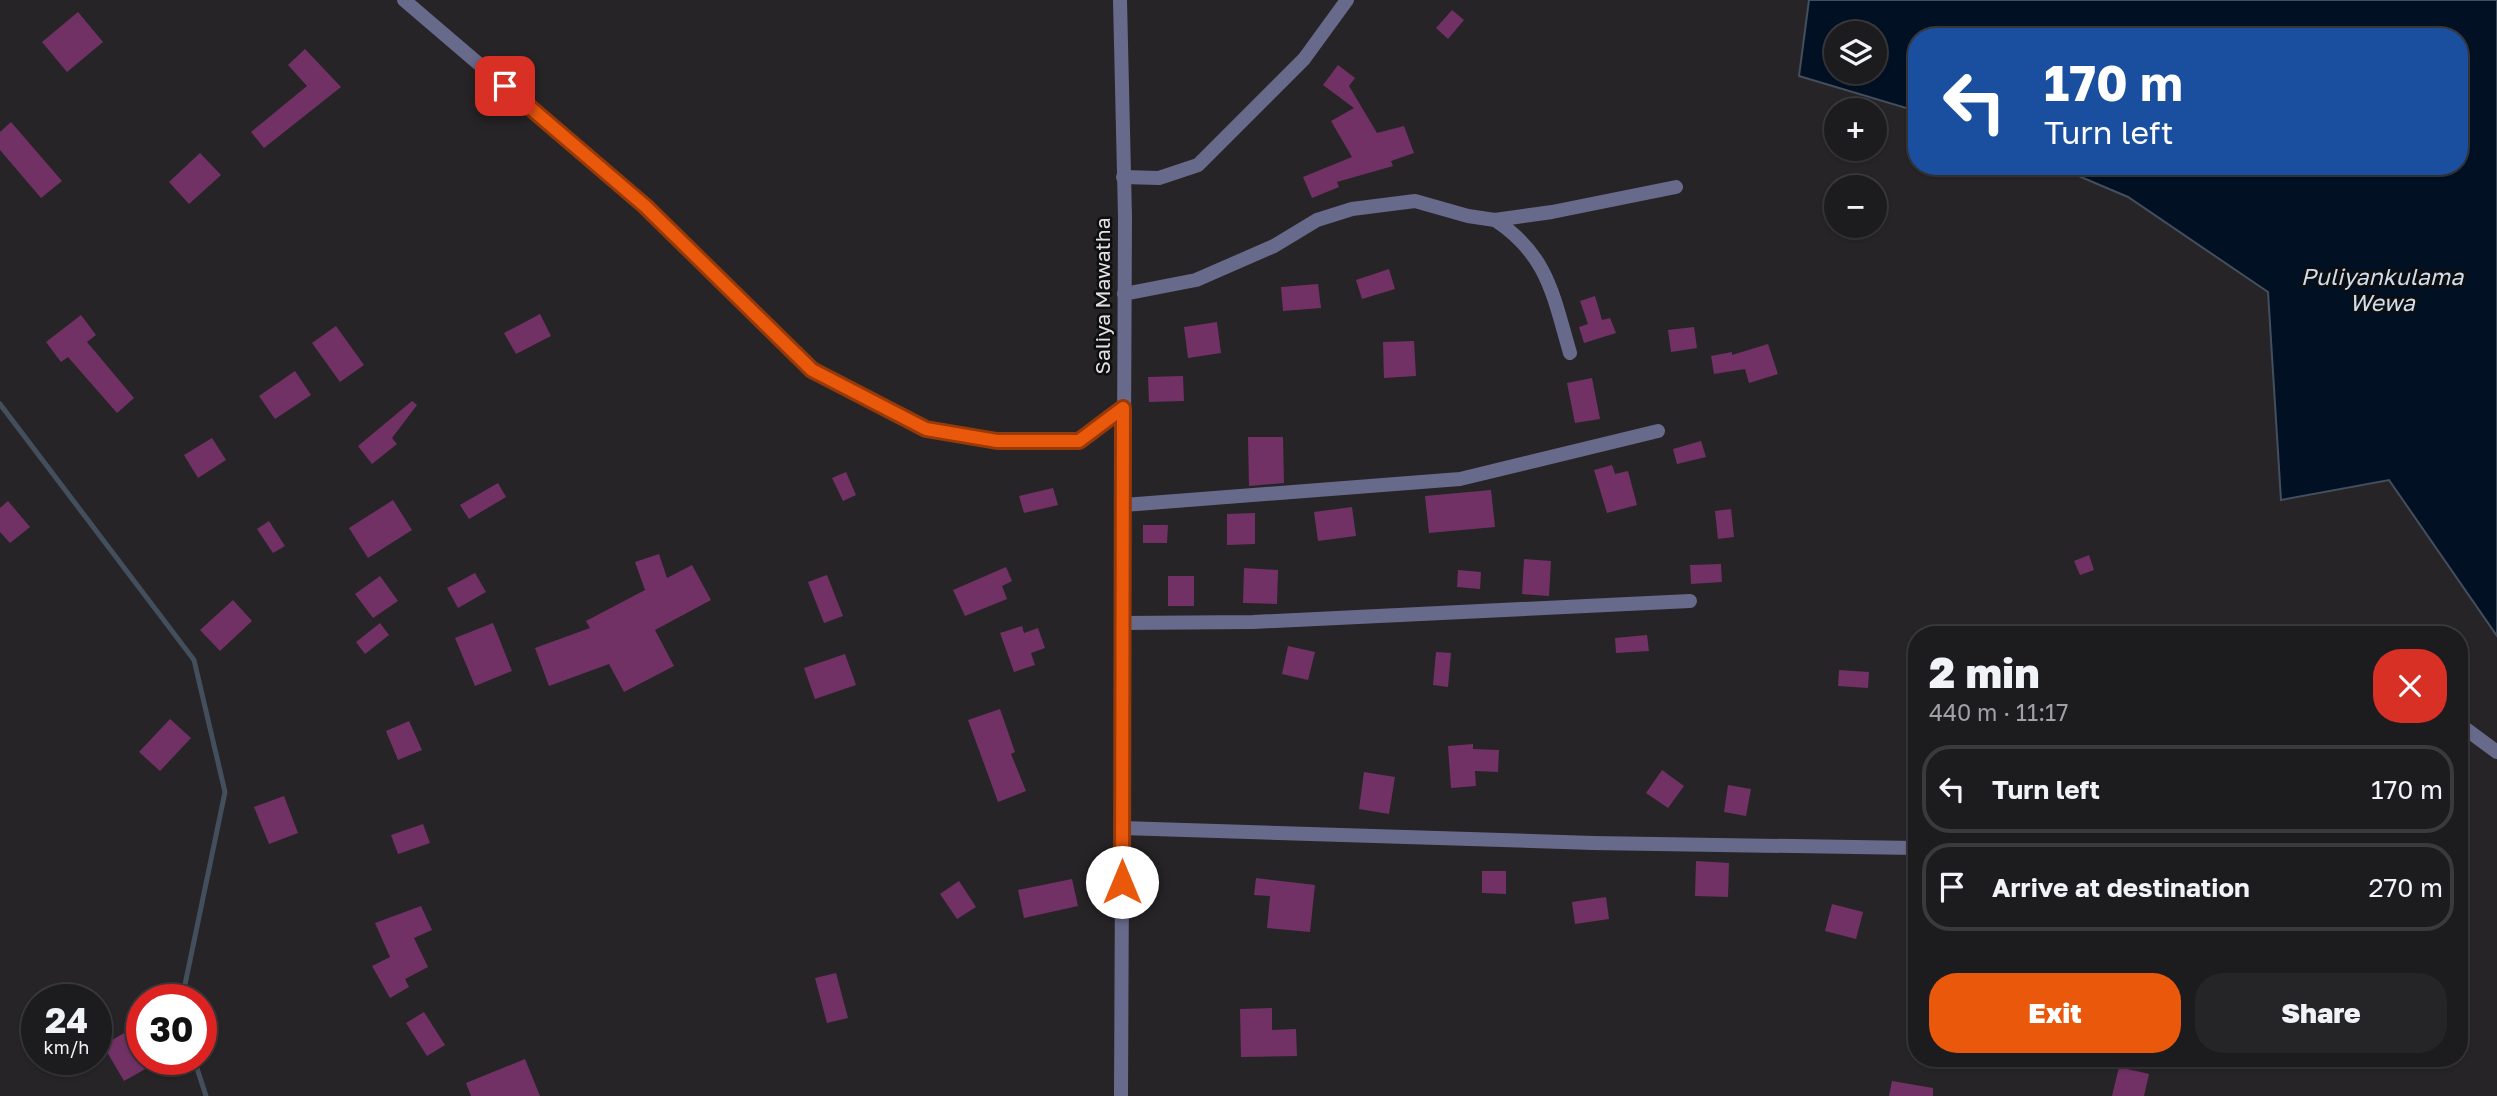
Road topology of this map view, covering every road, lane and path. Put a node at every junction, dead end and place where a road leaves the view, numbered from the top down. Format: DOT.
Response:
graph roads {
  1 [pos="404,0"];
  2 [pos="1120,0"];
  3 [pos="1348,0"];
  4 [pos="1123,177"];
  5 [pos="1676,187"];
  6 [pos="1494,220"];
  7 [pos="1125,294"];
  8 [pos="1570,353"];
  9 [pos="1123,408"];
  10 [pos="1658,431"];
  11 [pos="1124,505"];
  12 [pos="1690,601"];
  13 [pos="1122,623"];
  14 [pos="2468,731"];
  15 [pos="2497,752"];
  16 [pos="1122,828"];
  17 [pos="1908,848"];
  18 [pos="1121,1096"];
  1 -- 9 [label="street"];
  2 -- 4 [label="street, Saliya Mawatha"];
  3 -- 4 [label="street"];
  4 -- 7 [label="street, Saliya Mawatha"];
  5 -- 6 [label="street"];
  6 -- 7 [label="street"];
  6 -- 8 [label="street"];
  7 -- 9 [label="street, Saliya Mawatha"];
  9 -- 11 [label="street, Saliya Mawatha"];
  10 -- 11 [label="street"];
  11 -- 13 [label="street, Saliya Mawatha"];
  12 -- 13 [label="street"];
  13 -- 16 [label="street, Saliya Mawatha"];
  14 -- 15 [label="street"];
  16 -- 17 [label="street"];
  16 -- 18 [label="street, Saliya Mawatha"];
}
